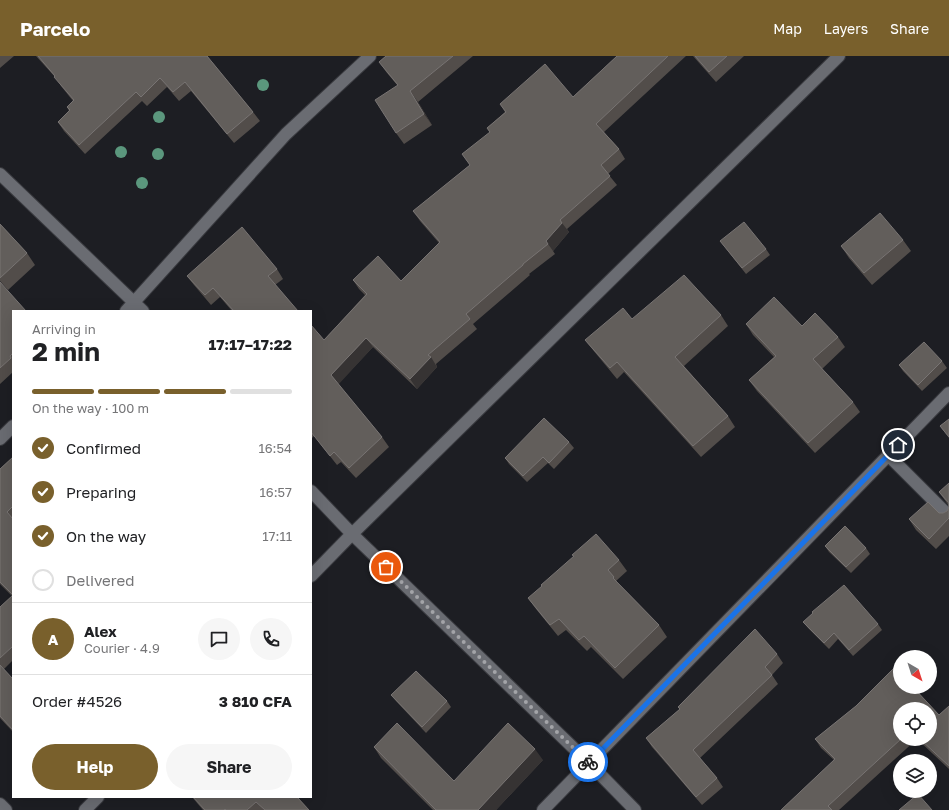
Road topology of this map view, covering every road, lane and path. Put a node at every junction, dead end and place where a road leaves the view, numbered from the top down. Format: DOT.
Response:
graph roads {
  1 [pos="370,56"];
  2 [pos="839,56"];
  3 [pos="0,174"];
  4 [pos="139,307"];
  5 [pos="129,310"];
  6 [pos="949,393"];
  7 [pos="12,427"];
  8 [pos="0,439"];
  9 [pos="888,455"];
  10 [pos="312,492"];
  11 [pos="949,516"];
  12 [pos="352,534"];
  13 [pos="312,575"];
  14 [pos="589,763"];
  15 [pos="97,798"];
  16 [pos="0,804"];
  17 [pos="6,810"];
  18 [pos="85,810"];
  19 [pos="543,810"];
  20 [pos="635,810"];
  1 -- 4 [label="street"];
  2 -- 12 [label="street"];
  3 -- 4 [label="street"];
  4 -- 5 [label="street"];
  6 -- 9 [label="street"];
  7 -- 8 [label="street"];
  9 -- 11 [label="street"];
  9 -- 14 [label="street"];
  10 -- 12 [label="street"];
  12 -- 13 [label="street"];
  12 -- 14 [label="street"];
  14 -- 19 [label="street"];
  14 -- 20 [label="street"];
  15 -- 18 [label="street"];
  16 -- 17 [label="street"];
}
